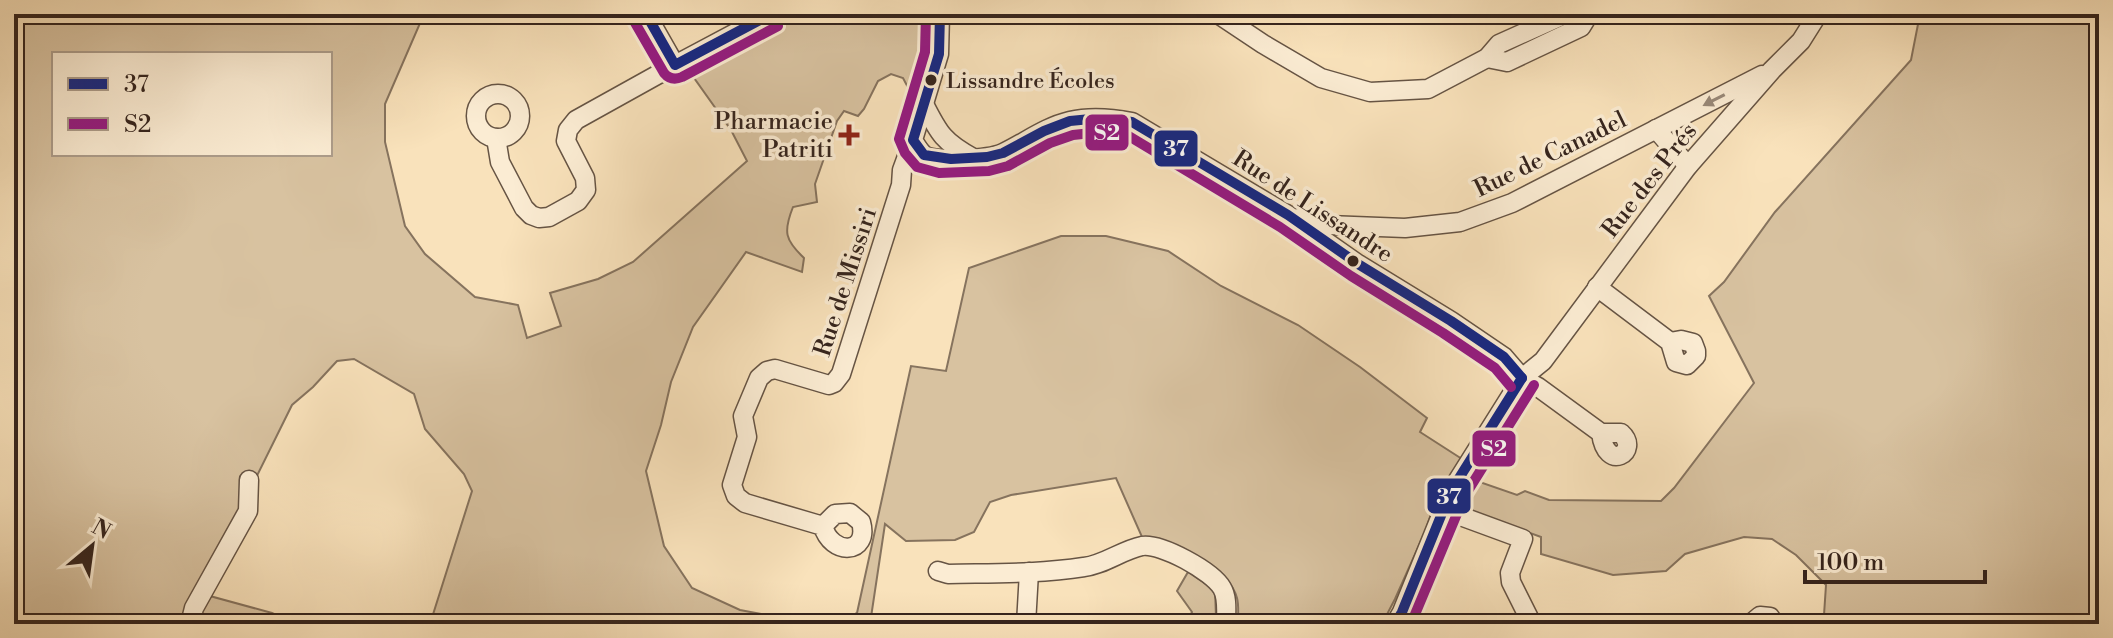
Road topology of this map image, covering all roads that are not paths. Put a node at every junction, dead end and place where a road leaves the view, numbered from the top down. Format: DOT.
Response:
graph roads {
  1 [pos="646,14"];
  2 [pos="771,14"];
  3 [pos="940,14"];
  4 [pos="1218,14"];
  5 [pos="1566,14"];
  6 [pos="1589,14"];
  7 [pos="1818,14"];
  8 [pos="1487,58"];
  9 [pos="675,65"];
  10 [pos="1772,70"];
  11 [pos="924,104"];
  12 [pos="1656,129"];
  13 [pos="940,133"];
  14 [pos="915,136"];
  15 [pos="496,138"];
  16 [pos="973,158"];
  17 [pos="937,159"];
  18 [pos="1688,166"];
  19 [pos="901,185"];
  20 [pos="1288,215"];
  21 [pos="1597,287"];
  22 [pos="1670,342"];
  23 [pos="1522,378"];
  24 [pos="1601,433"];
  25 [pos="249,480"];
  26 [pos="1444,510"];
  27 [pos="823,526"];
  28 [pos="938,571"];
  29 [pos="1029,572"];
  30 [pos="190,624"];
  31 [pos="1026,624"];
  32 [pos="1226,624"];
  33 [pos="1395,624"];
  34 [pos="1532,624"];
  35 [pos="1753,624"];
  36 [pos="1775,624"];
  1 -- 9 [label="street"];
  2 -- 9 [label="street"];
  3 -- 11 [label="street"];
  4 -- 8 [label="street"];
  5 -- 8 [label="street"];
  6 -- 8 [label="street"];
  7 -- 10 [label="street, Rue des Prés"];
  9 -- 15 [label="street"];
  10 -- 12 [label="street, Rue de Canadel, one-way"];
  10 -- 18 [label="street, Rue des Prés"];
  11 -- 13 [label="street"];
  11 -- 14 [label="street"];
  12 -- 18 [label="street"];
  12 -- 20 [label="street, Rue de Canadel"];
  13 -- 14 [label="street"];
  13 -- 16 [label="street"];
  13 -- 17 [label="street"];
  14 -- 17 [label="street"];
  14 -- 19 [label="street, Rue de Missiri"];
  16 -- 17 [label="street, Rue de Lissandre"];
  16 -- 20 [label="street, Rue de Lissandre"];
  17 -- 19 [label="street, Rue de Missiri"];
  18 -- 21 [label="street, Rue des Prés"];
  19 -- 27 [label="street, Rue de Missiri"];
  20 -- 23 [label="street, Rue de Lissandre"];
  21 -- 22 [label="street"];
  21 -- 23 [label="street, Rue des Prés"];
  23 -- 24 [label="street, Rue de Lissandre"];
  23 -- 26 [label="street, Rue des Prés"];
  25 -- 30 [label="street"];
  26 -- 33 [label="street, Rue des Prés"];
  26 -- 34 [label="street"];
  28 -- 29 [label="street"];
  29 -- 31 [label="street"];
  29 -- 32 [label="street"];
  35 -- 36 [label="street"];
}
